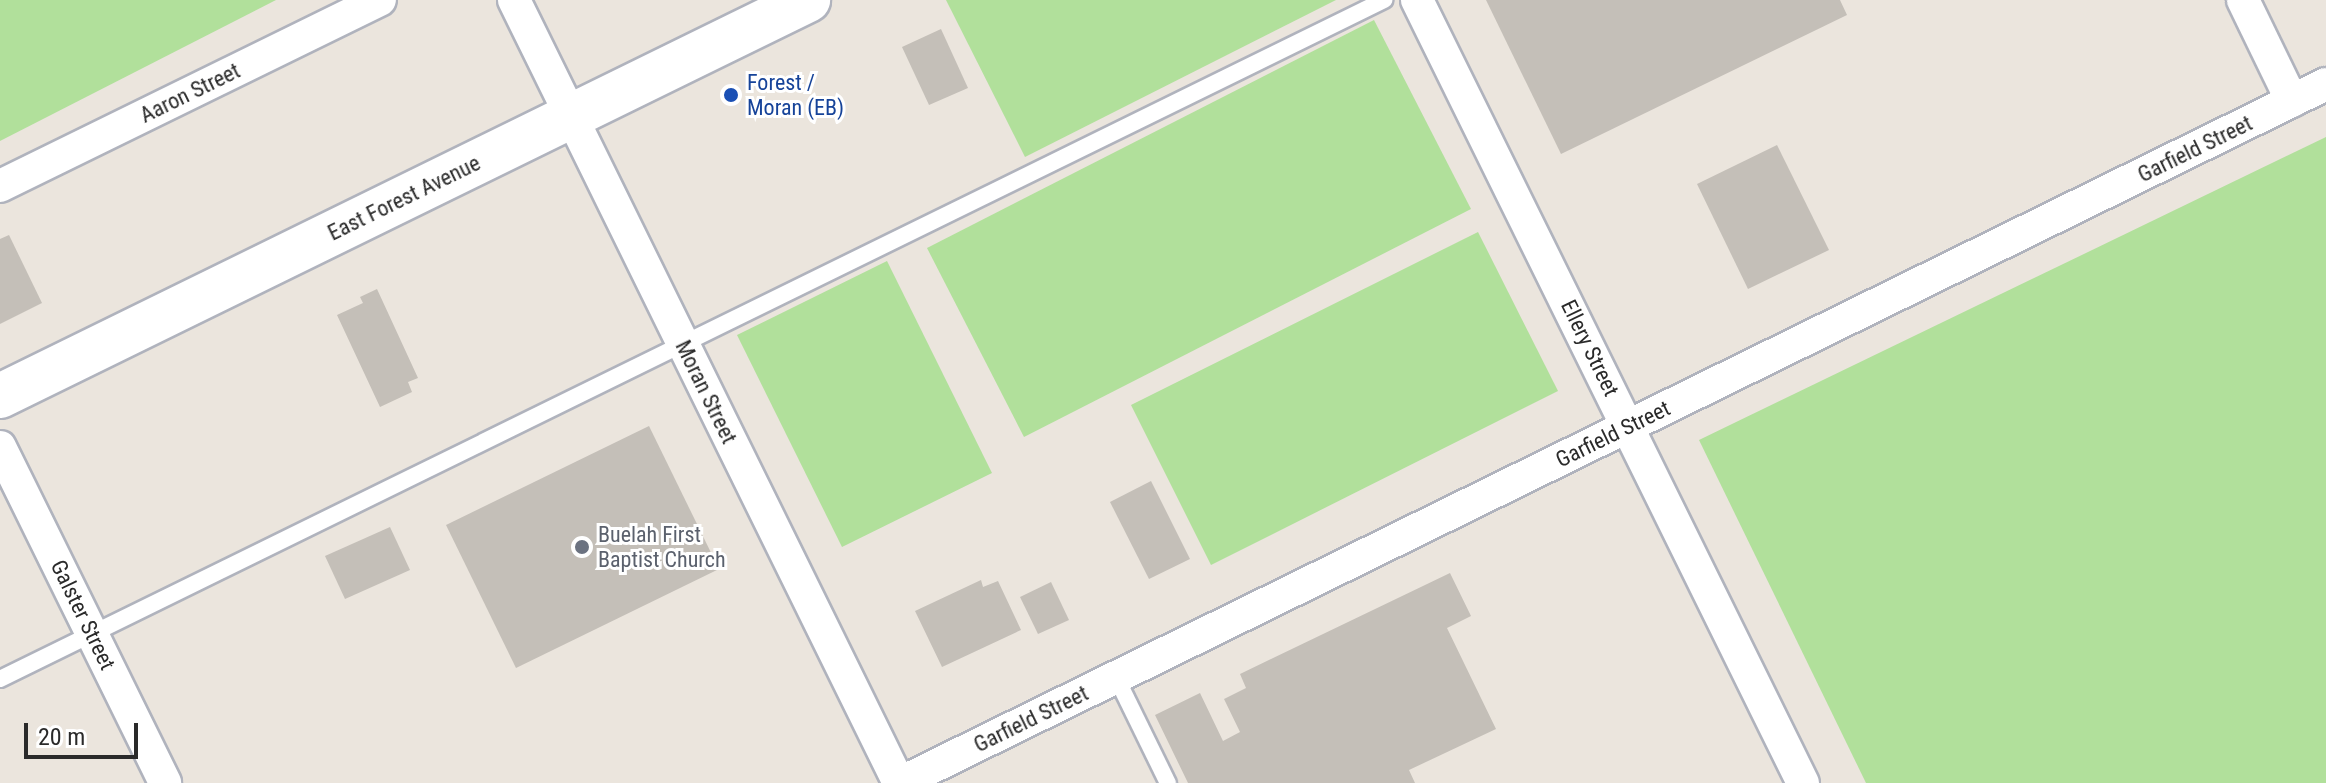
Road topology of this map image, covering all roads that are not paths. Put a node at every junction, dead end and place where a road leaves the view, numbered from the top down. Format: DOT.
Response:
graph roads {
  1 [pos="380,0"];
  2 [pos="514,0"];
  3 [pos="1384,0"];
  4 [pos="1417,0"];
  5 [pos="2243,0"];
  6 [pos="782,6"];
  7 [pos="2326,84"];
  8 [pos="2292,101"];
  9 [pos="570,116"];
  10 [pos="0,186"];
  11 [pos="683,345"];
  12 [pos="0,396"];
  13 [pos="1629,426"];
  14 [pos="0,447"];
  15 [pos="92,634"];
  16 [pos="1116,677"];
  17 [pos="0,679"];
  18 [pos="165,783"];
  19 [pos="900,783"];
  20 [pos="1168,783"];
  21 [pos="1803,783"];
  1 -- 10 [label="street, Aaron Street"];
  2 -- 9 [label="street, Moran Street"];
  3 -- 11 [label="lane"];
  4 -- 13 [label="street, Ellery Street"];
  5 -- 8 [label="street"];
  6 -- 9 [label="main road, East Forest Avenue"];
  7 -- 8 [label="street, Garfield Street"];
  8 -- 13 [label="street, Garfield Street"];
  9 -- 11 [label="street, Moran Street"];
  9 -- 12 [label="main road, East Forest Avenue"];
  11 -- 15 [label="lane"];
  11 -- 19 [label="street, Moran Street"];
  13 -- 16 [label="street, Garfield Street"];
  13 -- 21 [label="street, Ellery Street"];
  14 -- 15 [label="street, Galster Street"];
  15 -- 17 [label="lane"];
  15 -- 18 [label="street, Galster Street"];
  16 -- 19 [label="street, Garfield Street"];
  16 -- 20 [label="lane"];
}
